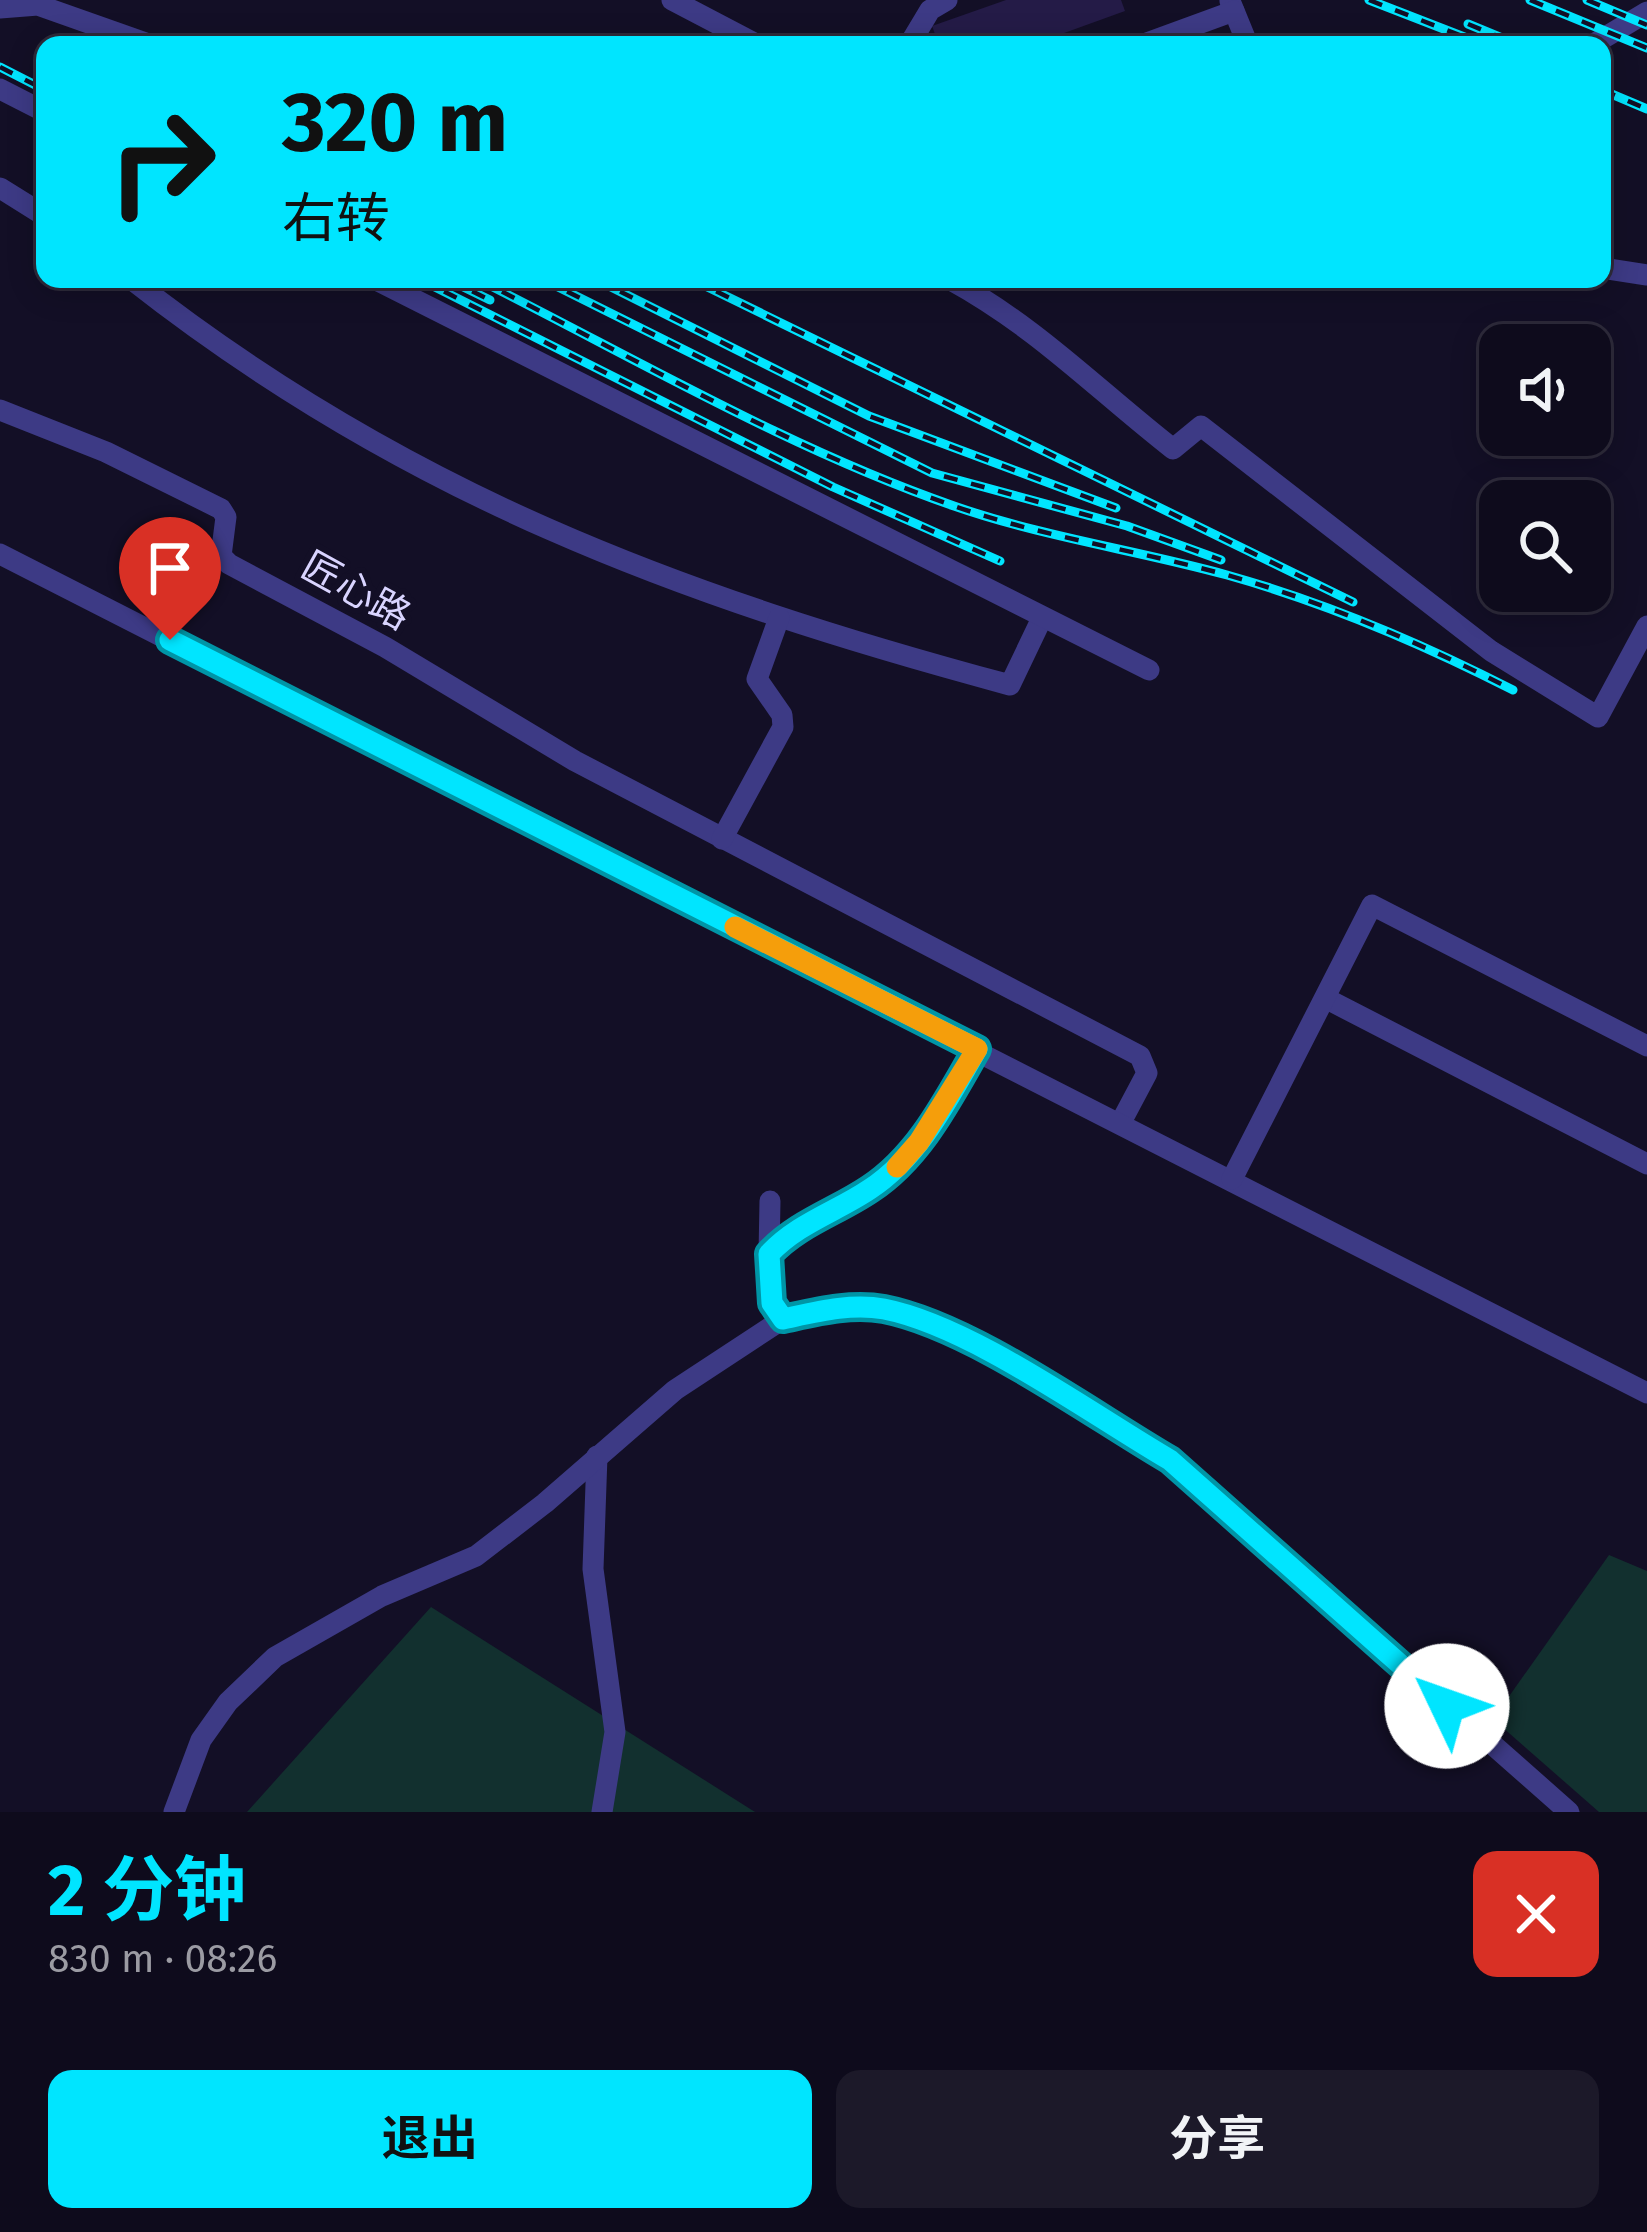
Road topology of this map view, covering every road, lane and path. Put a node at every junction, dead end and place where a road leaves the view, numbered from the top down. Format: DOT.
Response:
graph roads {
  1 [pos="672,0"];
  2 [pos="946,0"];
  3 [pos="0,3"];
  4 [pos="1232,5"];
  5 [pos="1647,12"];
  6 [pos="126,36"];
  7 [pos="741,36"];
  8 [pos="914,36"];
  9 [pos="1161,36"];
  10 [pos="1244,36"];
  11 [pos="1607,36"];
  12 [pos="0,89"];
  13 [pos="36,107"];
  14 [pos="0,188"];
  15 [pos="36,210"];
  16 [pos="1611,269"];
  17 [pos="1647,274"];
  18 [pos="142,288"];
  19 [pos="392,288"];
  20 [pos="964,288"];
  21 [pos="0,410"];
  22 [pos="0,554"];
  23 [pos="779,618"];
  24 [pos="1042,618"];
  25 [pos="1647,626"];
  26 [pos="1149,670"];
  27 [pos="716,834"];
  28 [pos="1325,998"];
  29 [pos="1647,1046"];
  30 [pos="977,1049"];
  31 [pos="1116,1120"];
  32 [pos="1647,1164"];
  33 [pos="1232,1179"];
  34 [pos="770,1201"];
  35 [pos="769,1254"];
  36 [pos="783,1319"];
  37 [pos="1647,1393"];
  38 [pos="597,1456"];
  39 [pos="174,1812"];
  40 [pos="602,1812"];
  41 [pos="1569,1812"];
  1 -- 7 [label="street"];
  2 -- 8 [label="street"];
  3 -- 6 [label="street"];
  4 -- 9 [label="street"];
  4 -- 10 [label="street"];
  5 -- 11 [label="street"];
  12 -- 13 [label="street"];
  14 -- 15 [label="street"];
  16 -- 17 [label="street"];
  18 -- 23 [label="street"];
  19 -- 24 [label="street"];
  20 -- 25 [label="street"];
  21 -- 27 [label="street, 匠心路"];
  22 -- 30 [label="street"];
  23 -- 24 [label="street"];
  23 -- 27 [label="street"];
  24 -- 26 [label="street"];
  27 -- 31 [label="street"];
  28 -- 29 [label="street"];
  28 -- 32 [label="street"];
  28 -- 33 [label="street"];
  30 -- 31 [label="street"];
  30 -- 35 [label="street"];
  31 -- 33 [label="street"];
  33 -- 37 [label="street"];
  34 -- 35 [label="street"];
  35 -- 36 [label="street"];
  36 -- 38 [label="street"];
  36 -- 41 [label="street"];
  38 -- 39 [label="street"];
  38 -- 40 [label="street"];
}
